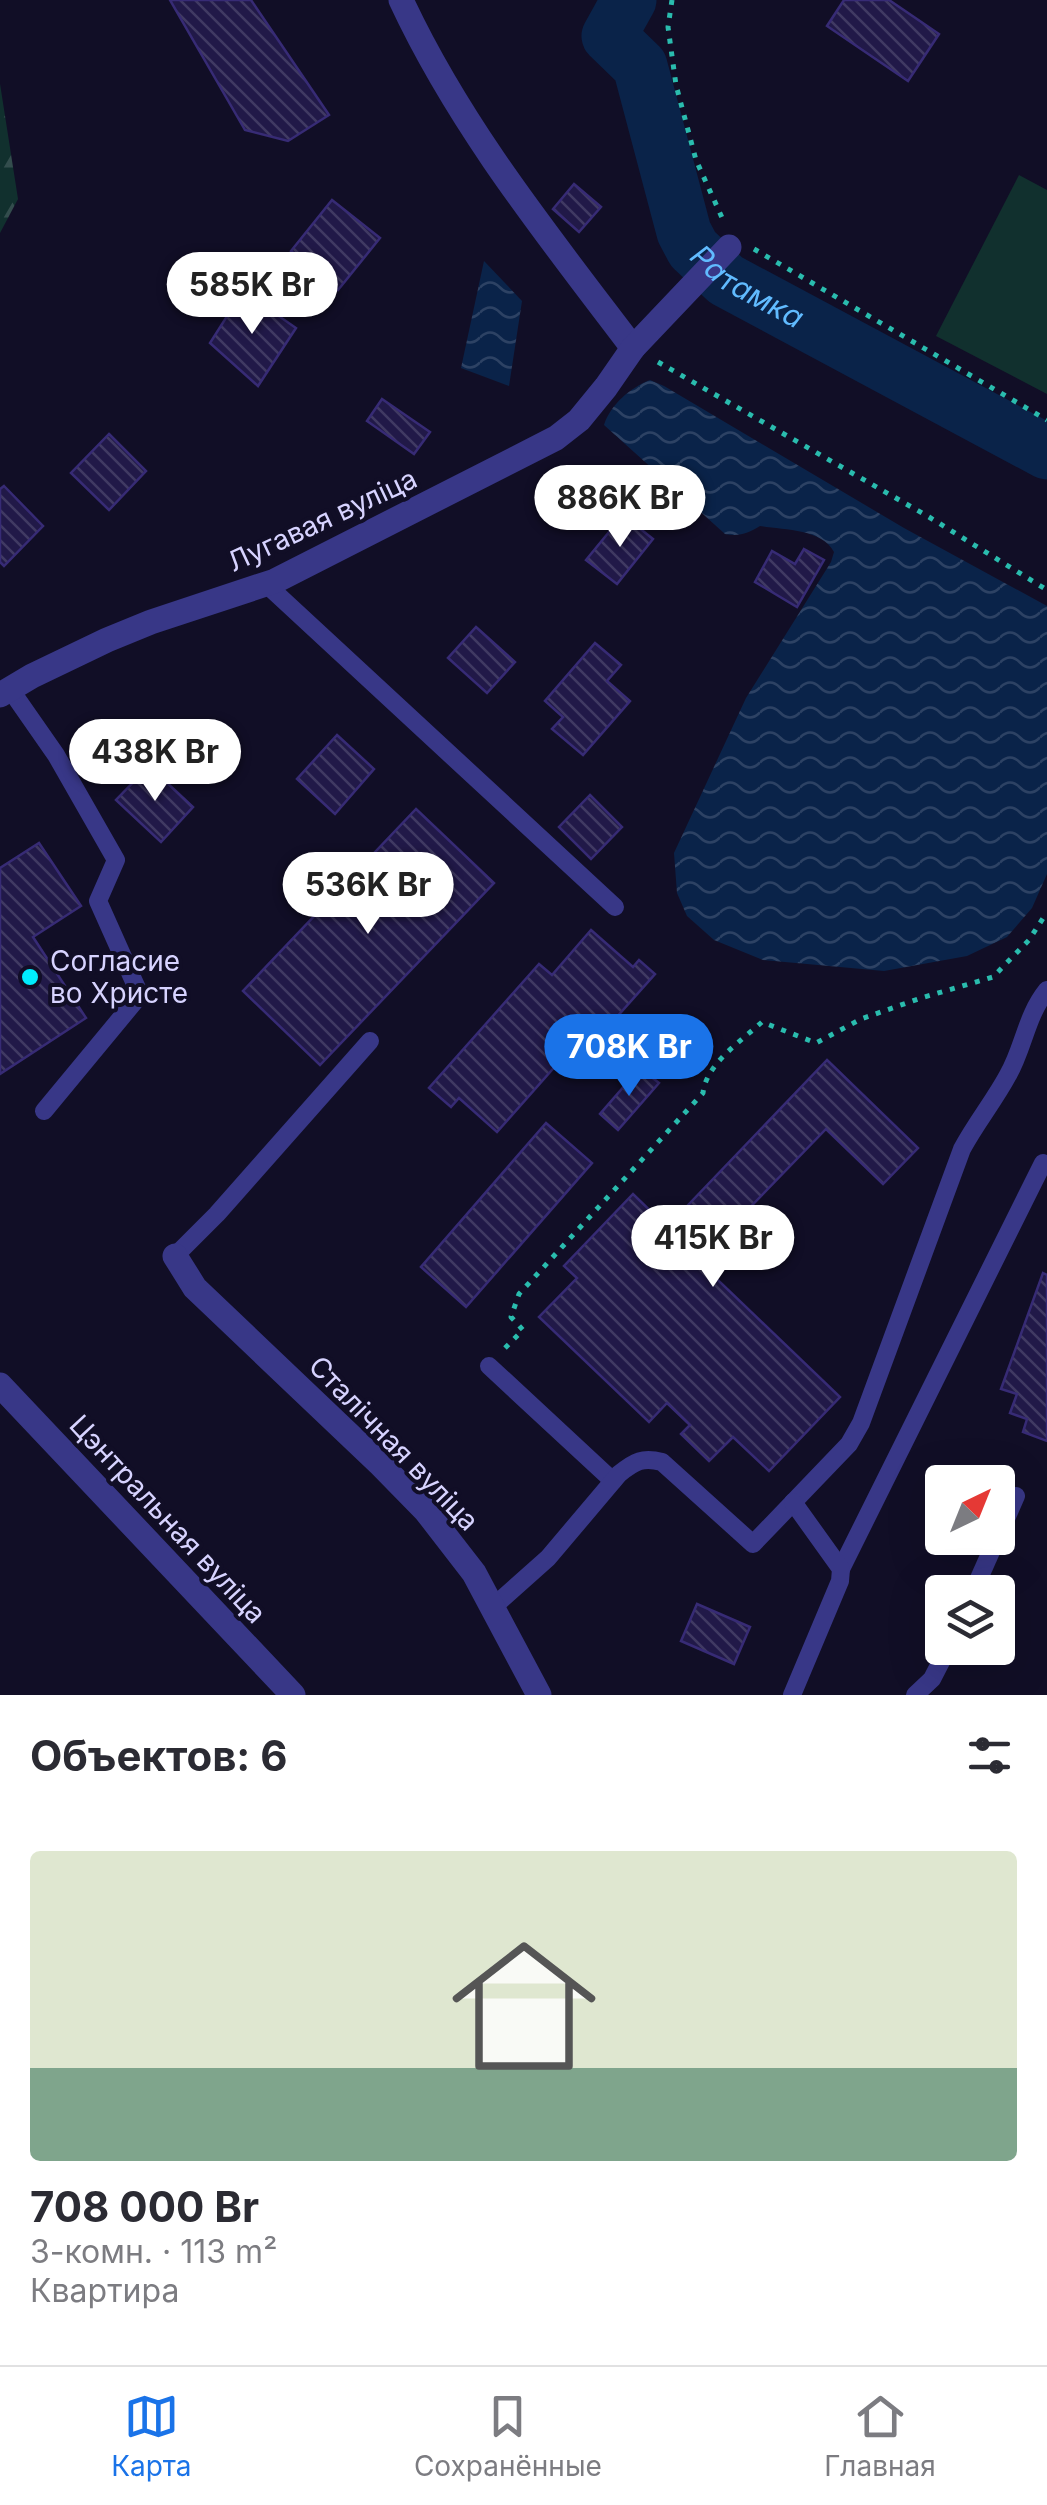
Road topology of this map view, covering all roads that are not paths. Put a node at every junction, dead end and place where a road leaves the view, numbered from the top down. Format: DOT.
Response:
graph roads {
  1 [pos="400,0"];
  2 [pos="736,240"];
  3 [pos="633,348"];
  4 [pos="266,584"];
  5 [pos="5,692"];
  6 [pos="615,907"];
  7 [pos="1047,990"];
  8 [pos="370,1041"];
  9 [pos="44,1111"];
  10 [pos="1043,1163"];
  11 [pos="175,1256"];
  12 [pos="489,1366"];
  13 [pos="0,1385"];
  14 [pos="613,1481"];
  15 [pos="793,1502"];
  16 [pos="841,1569"];
  17 [pos="493,1607"];
  18 [pos="939,1665"];
  19 [pos="292,1695"];
  20 [pos="539,1695"];
  21 [pos="792,1695"];
  22 [pos="915,1695"];
  1 -- 3 [label="street"];
  2 -- 3 [label="street, Лугавая вуліца"];
  3 -- 4 [label="street, Лугавая вуліца"];
  4 -- 5 [label="street, Лугавая вуліца"];
  4 -- 6 [label="lane"];
  5 -- 9 [label="lane"];
  7 -- 15 [label="lane"];
  8 -- 11 [label="lane"];
  10 -- 16 [label="lane"];
  11 -- 17 [label="street, Сталічная вуліца"];
  12 -- 14 [label="lane"];
  13 -- 19 [label="street, Цэнтральная вуліца"];
  14 -- 15 [label="lane"];
  14 -- 17 [label="lane"];
  15 -- 16 [label="lane"];
  16 -- 21 [label="lane"];
  17 -- 20 [label="street, Сталічная вуліца"];
  18 -- 22 [label="lane"];
}
